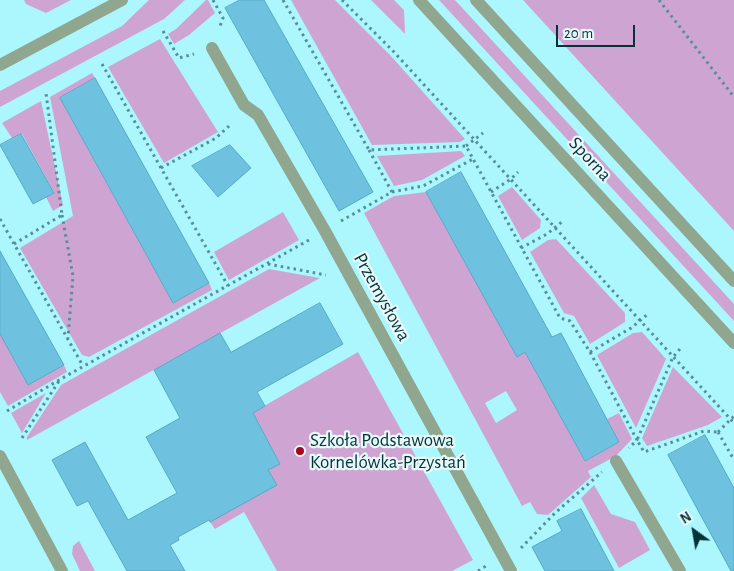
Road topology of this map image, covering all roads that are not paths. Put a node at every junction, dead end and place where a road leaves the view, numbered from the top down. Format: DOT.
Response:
graph roads {
  1 [pos="122,0"];
  2 [pos="419,0"];
  3 [pos="476,0"];
  4 [pos="212,48"];
  5 [pos="0,66"];
  6 [pos="734,281"];
  7 [pos="734,343"];
  8 [pos="0,456"];
  9 [pos="616,461"];
  10 [pos="62,571"];
  11 [pos="511,571"];
  12 [pos="680,571"];
  1 -- 5 [label="street"];
  2 -- 7 [label="street, Sporna"];
  3 -- 6 [label="street, Sporna"];
  4 -- 11 [label="street, Przemysłowa"];
  8 -- 10 [label="street"];
  9 -- 12 [label="street"];
}
